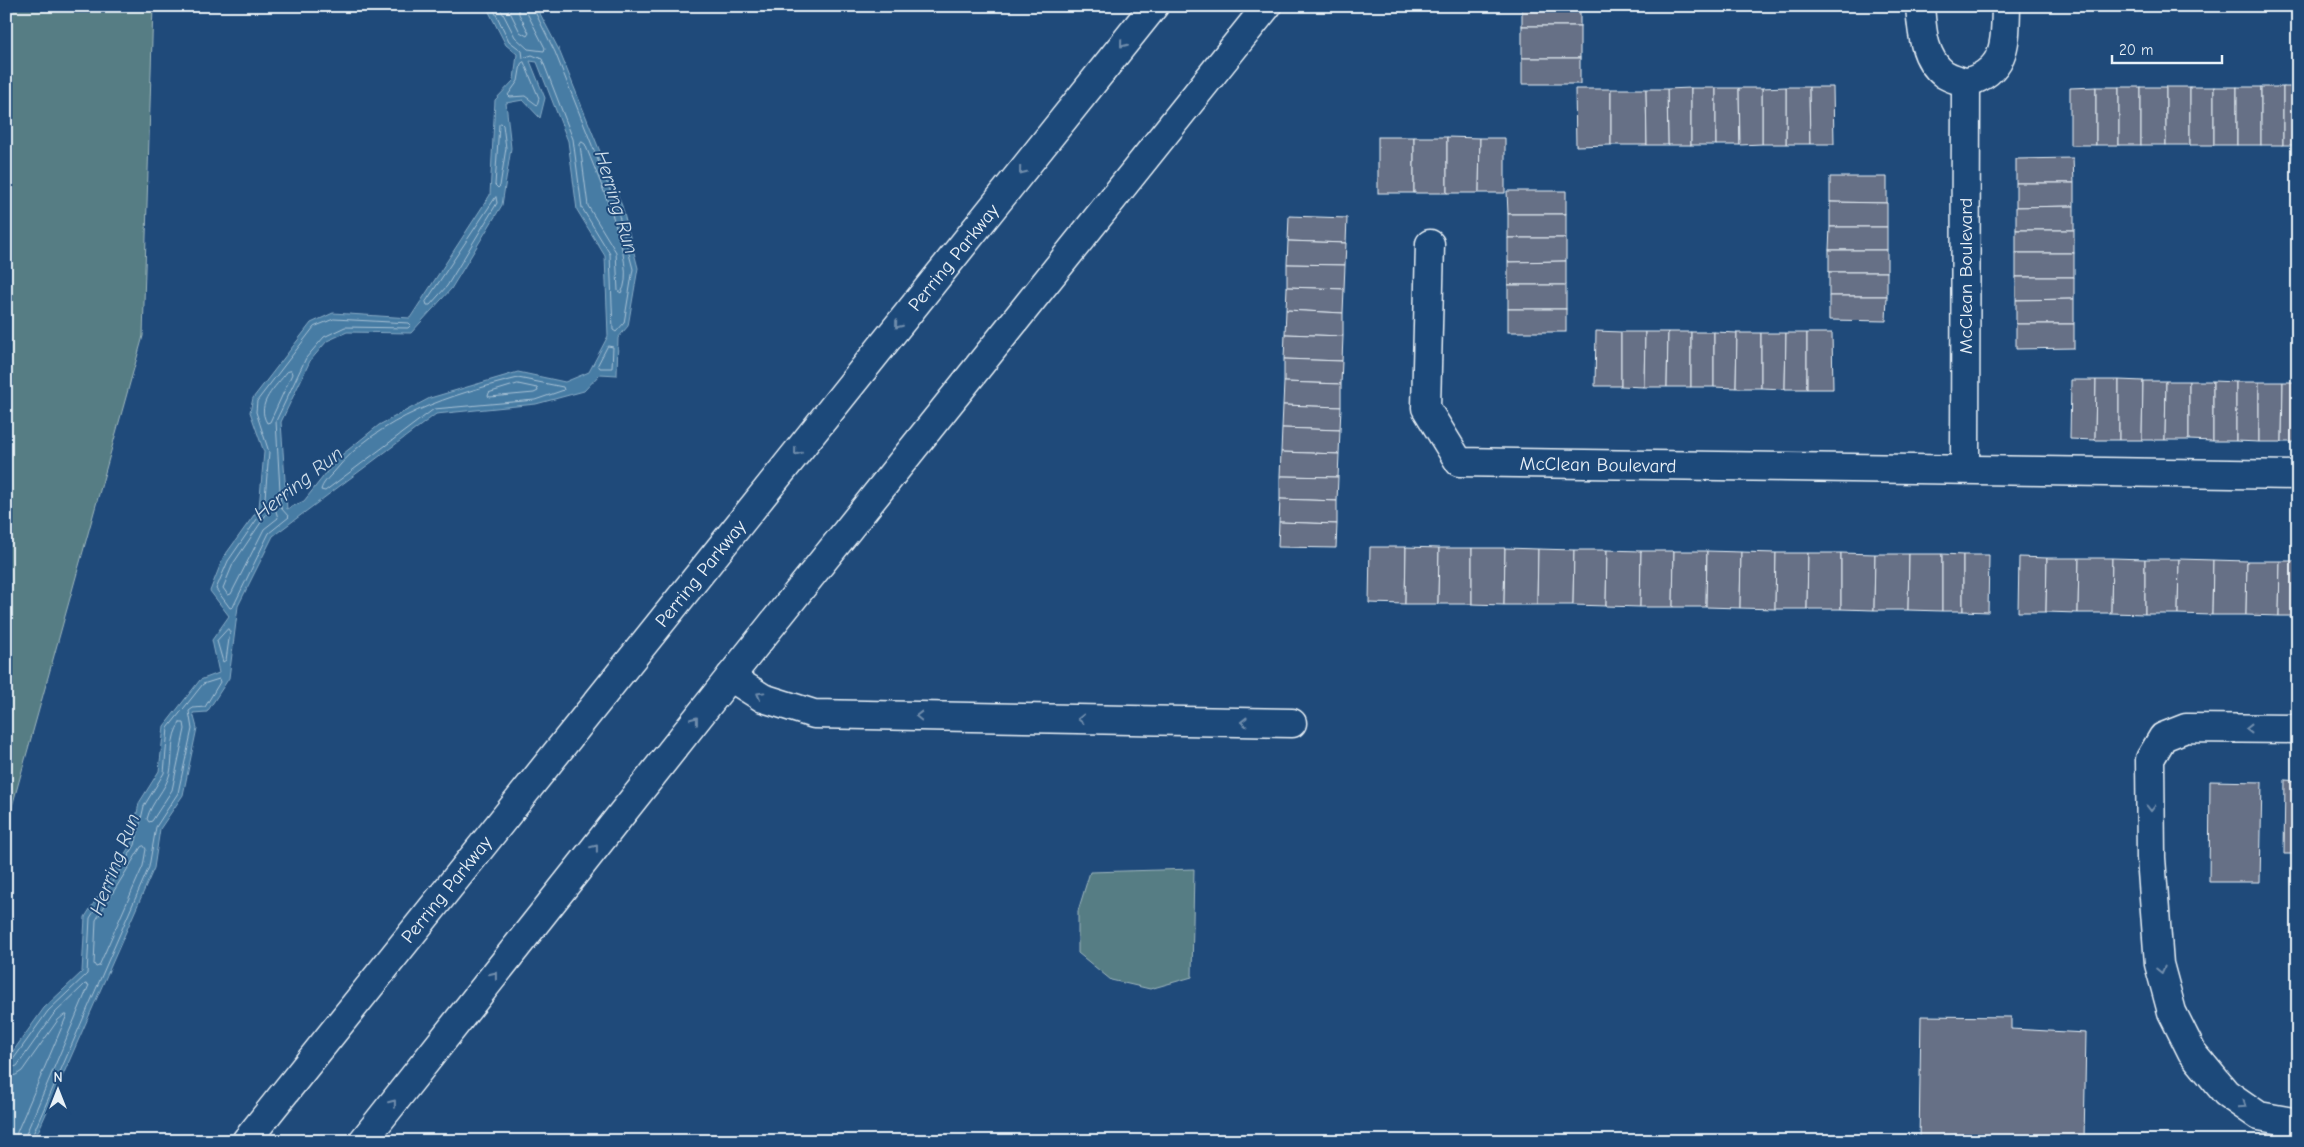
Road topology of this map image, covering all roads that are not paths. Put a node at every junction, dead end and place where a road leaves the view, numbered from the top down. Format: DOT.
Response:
graph roads {
  1 [pos="1154,6"];
  2 [pos="1267,6"];
  3 [pos="1920,6"];
  4 [pos="2006,6"];
  5 [pos="1966,83"];
  6 [pos="1430,244"];
  7 [pos="1965,470"];
  8 [pos="2298,475"];
  9 [pos="730,676"];
  10 [pos="1292,723"];
  11 [pos="2298,729"];
  12 [pos="262,1119"];
  13 [pos="2298,1123"];
  14 [pos="239,1141"];
  15 [pos="246,1141"];
  16 [pos="363,1141"];
  1 -- 12 [label="main road, Perring Parkway, one-way"];
  2 -- 9 [label="main road"];
  3 -- 5 [label="main road"];
  4 -- 5 [label="main road"];
  5 -- 7 [label="main road, McClean Boulevard"];
  6 -- 7 [label="main road, McClean Boulevard"];
  7 -- 8 [label="main road, McClean Boulevard"];
  10 -- 9 [label="main road, one-way"];
  16 -- 9 [label="main road, one-way"];
  11 -- 13 [label="main road, one-way"];
  12 -- 14 [label="main road"];
  12 -- 15 [label="main road, Perring Parkway"];
}
